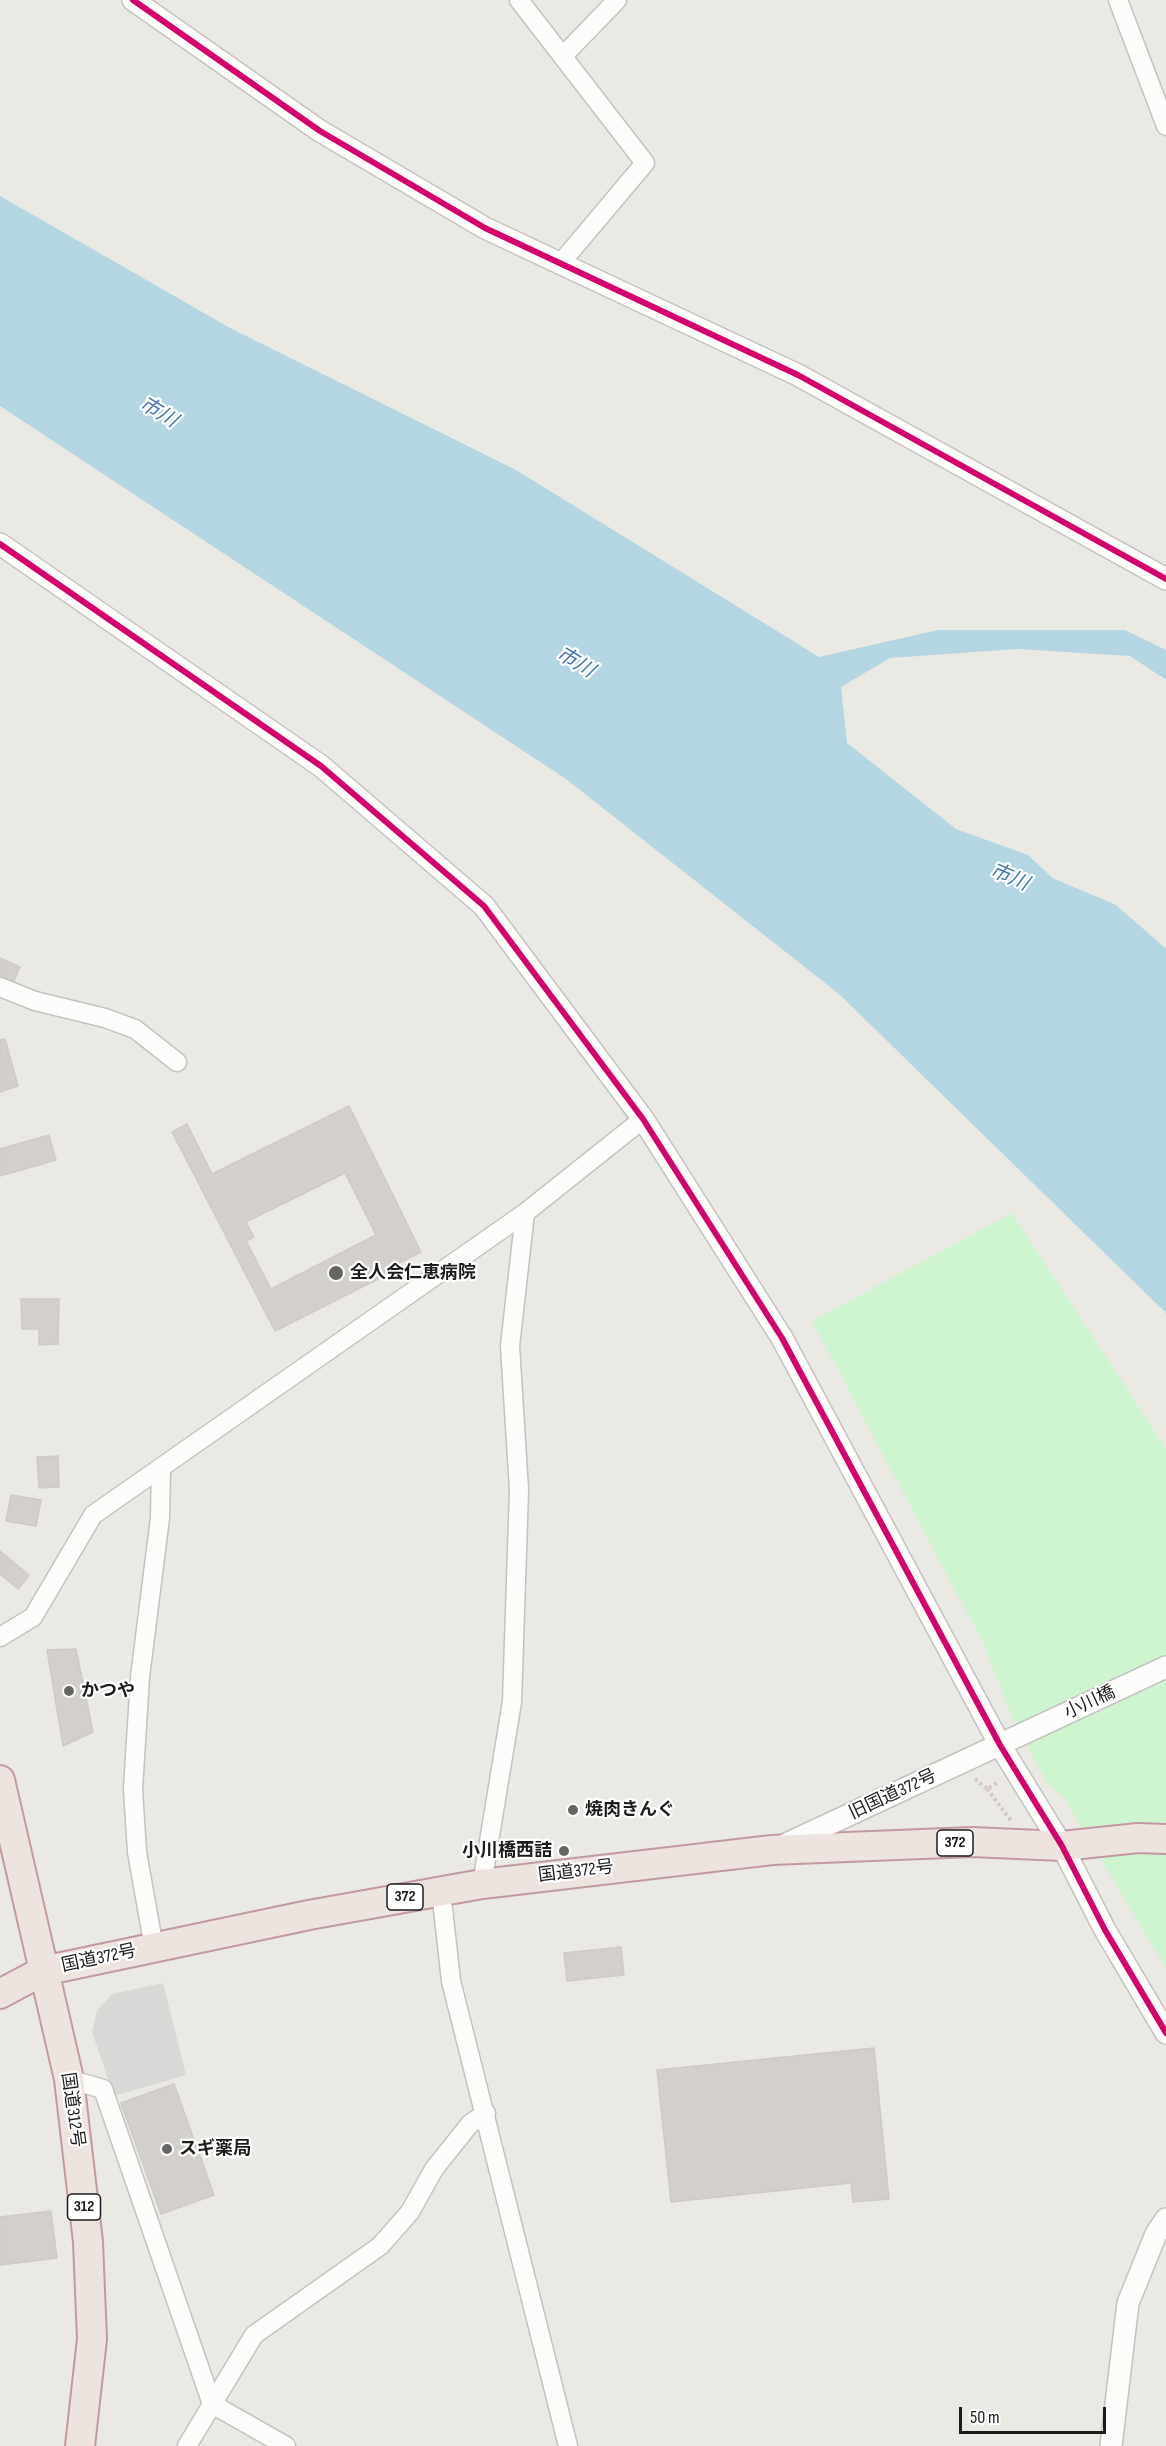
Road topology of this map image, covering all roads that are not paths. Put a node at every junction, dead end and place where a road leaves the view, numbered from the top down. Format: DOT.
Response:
graph roads {
  1 [pos="133,0"];
  2 [pos="519,0"];
  3 [pos="617,0"];
  4 [pos="1118,0"];
  5 [pos="563,56"];
  6 [pos="1166,126"];
  7 [pos="560,264"];
  8 [pos="0,544"];
  9 [pos="1166,579"];
  10 [pos="0,987"];
  11 [pos="177,1062"];
  12 [pos="643,1119"];
  13 [pos="525,1213"];
  14 [pos="161,1468"];
  15 [pos="0,1636"];
  16 [pos="1166,1667"];
  17 [pos="1007,1742"];
  18 [pos="0,1780"];
  19 [pos="1152,1839"];
  20 [pos="1062,1846"];
  21 [pos="772,1850"];
  22 [pos="482,1884"];
  23 [pos="441,1891"];
  24 [pos="154,1948"];
  25 [pos="43,1971"];
  26 [pos="0,1994"];
  27 [pos="1166,2033"];
  28 [pos="69,2079"];
  29 [pos="486,2113"];
  30 [pos="1166,2219"];
  31 [pos="212,2404"];
  32 [pos="80,2446"];
  33 [pos="187,2446"];
  34 [pos="286,2446"];
  35 [pos="568,2446"];
  36 [pos="1111,2446"];
  1 -- 7 [label="street"];
  2 -- 5 [label="street"];
  3 -- 5 [label="street"];
  4 -- 6 [label="street"];
  5 -- 7 [label="street"];
  7 -- 9 [label="street"];
  8 -- 12 [label="street"];
  10 -- 11 [label="street"];
  12 -- 13 [label="street"];
  12 -- 17 [label="street"];
  13 -- 14 [label="street"];
  13 -- 22 [label="street"];
  14 -- 15 [label="street"];
  14 -- 24 [label="street"];
  16 -- 17 [label="street, 小川橋"];
  17 -- 20 [label="street"];
  17 -- 21 [label="street, 旧国道372号"];
  18 -- 25 [label="highway, 国道312号 / 312"];
  19 -- 20 [label="highway, 国道372号 / 372"];
  20 -- 21 [label="highway, 国道372号 / 372"];
  20 -- 27 [label="street"];
  21 -- 22 [label="highway, 国道372号 / 372"];
  22 -- 23 [label="highway, 国道372号 / 372"];
  23 -- 24 [label="highway, 国道372号 / 372"];
  23 -- 29 [label="street"];
  24 -- 25 [label="highway, 国道372号 / 372"];
  25 -- 26 [label="highway, 国道372号 / 372"];
  25 -- 28 [label="highway, 国道312号 / 312"];
  28 -- 31 [label="street"];
  28 -- 32 [label="highway, 国道312号 / 312"];
  29 -- 31 [label="street"];
  29 -- 35 [label="street"];
  30 -- 36 [label="street"];
  31 -- 33 [label="street"];
  31 -- 34 [label="street"];
}
